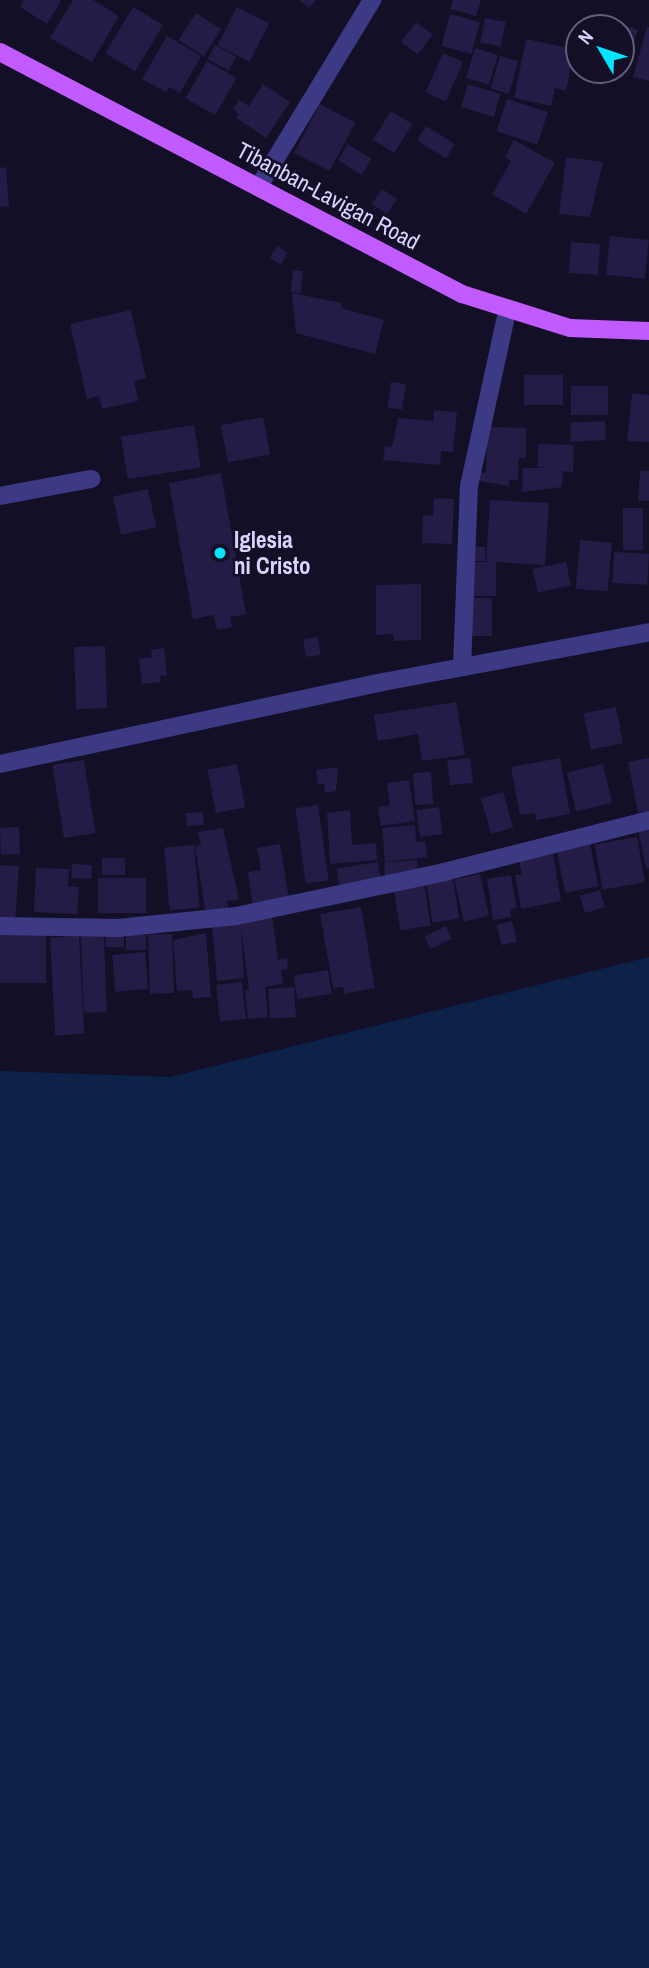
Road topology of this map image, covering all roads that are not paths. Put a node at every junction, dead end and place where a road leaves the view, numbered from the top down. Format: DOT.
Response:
graph roads {
  1 [pos="372,0"];
  2 [pos="0,52"];
  3 [pos="259,186"];
  4 [pos="507,311"];
  5 [pos="649,331"];
  6 [pos="91,479"];
  7 [pos="0,496"];
  8 [pos="649,632"];
  9 [pos="462,667"];
  10 [pos="0,764"];
  11 [pos="649,820"];
  12 [pos="0,926"];
  1 -- 3 [label="street"];
  2 -- 3 [label="main road, Tibanban-Lavigan Road"];
  3 -- 4 [label="main road, Tibanban-Lavigan Road"];
  4 -- 5 [label="main road, Tibanban-Lavigan Road"];
  4 -- 9 [label="street"];
  6 -- 7 [label="street"];
  8 -- 9 [label="street"];
  9 -- 10 [label="street"];
  11 -- 12 [label="street"];
}
